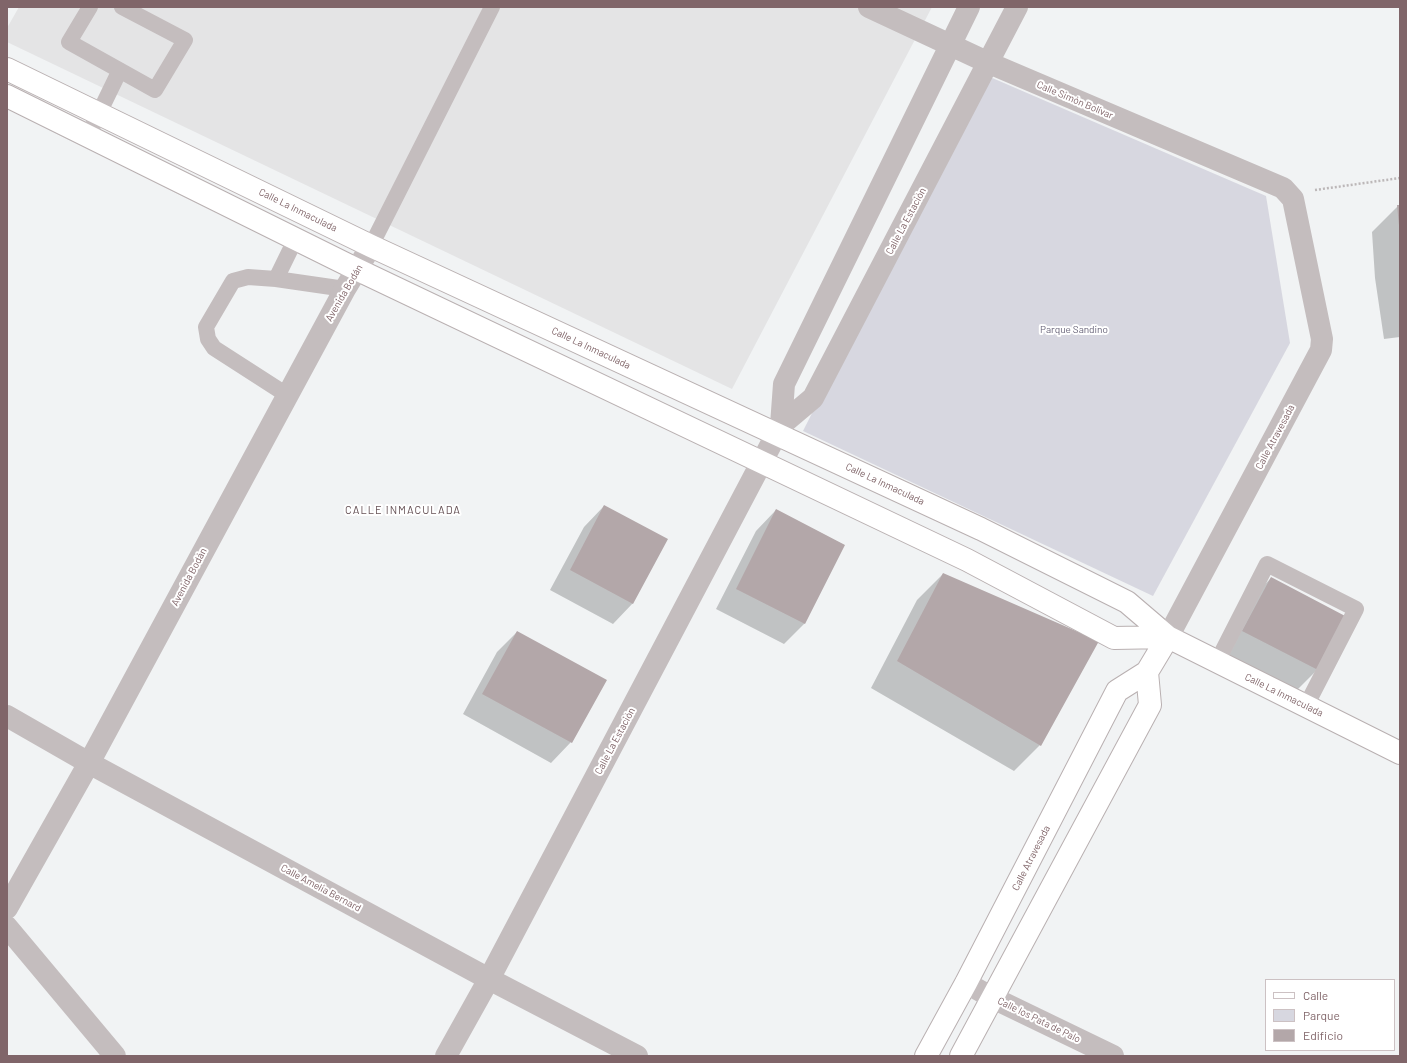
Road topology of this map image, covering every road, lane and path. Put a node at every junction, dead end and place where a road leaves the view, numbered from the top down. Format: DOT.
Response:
graph roads {
  1 [pos="90,7"];
  2 [pos="122,7"];
  3 [pos="492,7"];
  4 [pos="869,7"];
  5 [pos="969,7"];
  6 [pos="1017,7"];
  7 [pos="950,45"];
  8 [pos="989,63"];
  9 [pos="7,69"];
  10 [pos="119,72"];
  11 [pos="7,96"];
  12 [pos="98,114"];
  13 [pos="88,136"];
  14 [pos="1400,178"];
  15 [pos="1288,194"];
  16 [pos="296,238"];
  17 [pos="371,246"];
  18 [pos="356,269"];
  19 [pos="276,279"];
  20 [pos="345,289"];
  21 [pos="572,339"];
  22 [pos="558,366"];
  23 [pos="287,395"];
  24 [pos="779,429"];
  25 [pos="762,463"];
  26 [pos="981,529"];
  27 [pos="967,560"];
  28 [pos="1168,637"];
  29 [pos="1217,662"];
  30 [pos="1147,672"];
  31 [pos="1306,706"];
  32 [pos="7,716"];
  33 [pos="1400,753"];
  34 [pos="89,763"];
  35 [pos="1052,816"];
  36 [pos="1082,833"];
  37 [pos="7,908"];
  38 [pos="7,927"];
  39 [pos="489,979"];
  40 [pos="966,983"];
  41 [pos="993,998"];
  42 [pos="115,1056"];
  43 [pos="446,1056"];
  44 [pos="637,1056"];
  45 [pos="926,1056"];
  46 [pos="961,1056"];
  47 [pos="1113,1056"];
  1 -- 10 [label="lane"];
  2 -- 10 [label="lane"];
  3 -- 17 [label="lane"];
  4 -- 7 [label="street, Calle Simón Bolívar"];
  5 -- 7 [label="street, Calle La Estación"];
  6 -- 8 [label="street, Calle La Estación"];
  7 -- 8 [label="street, Calle Simón Bolívar"];
  7 -- 24 [label="street, Calle La Estación"];
  8 -- 15 [label="street, Calle Simón Bolívar"];
  8 -- 24 [label="street, Calle La Estación"];
  9 -- 12 [label="main road, Calle La Inmaculada"];
  10 -- 12 [label="lane"];
  11 -- 13 [label="main road, Calle La Inmaculada"];
  12 -- 13 [label="lane"];
  12 -- 17 [label="main road, Calle La Inmaculada"];
  13 -- 16 [label="main road, Calle La Inmaculada"];
  14 -- 15 [label="path"];
  15 -- 28 [label="street, Calle Atravesada"];
  16 -- 18 [label="main road, Calle La Inmaculada"];
  16 -- 19 [label="lane"];
  17 -- 18 [label="street, Avenida Bodán"];
  17 -- 21 [label="main road, Calle La Inmaculada"];
  18 -- 20 [label="street, Avenida Bodán"];
  18 -- 22 [label="main road, Calle La Inmaculada"];
  19 -- 20 [label="lane"];
  19 -- 23 [label="lane"];
  20 -- 23 [label="street, Avenida Bodán"];
  21 -- 22 [label="main road"];
  21 -- 24 [label="main road, Calle La Inmaculada"];
  22 -- 25 [label="main road, Calle La Inmaculada"];
  23 -- 34 [label="street, Avenida Bodán"];
  24 -- 25 [label="street, Calle La Estación"];
  24 -- 26 [label="main road, Calle La Inmaculada"];
  25 -- 27 [label="main road, Calle La Inmaculada"];
  25 -- 39 [label="street, Calle La Estación"];
  26 -- 27 [label="main road"];
  26 -- 28 [label="main road, Calle La Inmaculada"];
  27 -- 28 [label="main road, Calle La Inmaculada"];
  28 -- 29 [label="main road, Calle La Inmaculada"];
  28 -- 30 [label="main road, Calle Atravesada"];
  29 -- 31 [label="main road, Calle La Inmaculada"];
  29 -- 31 [label="lane"];
  30 -- 35 [label="main road, Calle Atravesada"];
  30 -- 36 [label="main road"];
  31 -- 33 [label="main road, Calle La Inmaculada"];
  32 -- 34 [label="street, Calle Amelia Bernard"];
  34 -- 37 [label="street, Avenida Bodán"];
  34 -- 39 [label="street, Calle Amelia Bernard"];
  35 -- 36 [label="main road"];
  35 -- 40 [label="main road, Calle Atravesada"];
  36 -- 41 [label="main road"];
  38 -- 42 [label="street"];
  39 -- 43 [label="street, Calle La Estación"];
  39 -- 44 [label="street, Calle Amelia Bernard"];
  40 -- 41 [label="street, Calle los Pata de Palo"];
  40 -- 45 [label="main road, Calle Atravesada"];
  41 -- 46 [label="main road"];
  41 -- 47 [label="street, Calle los Pata de Palo"];
}
